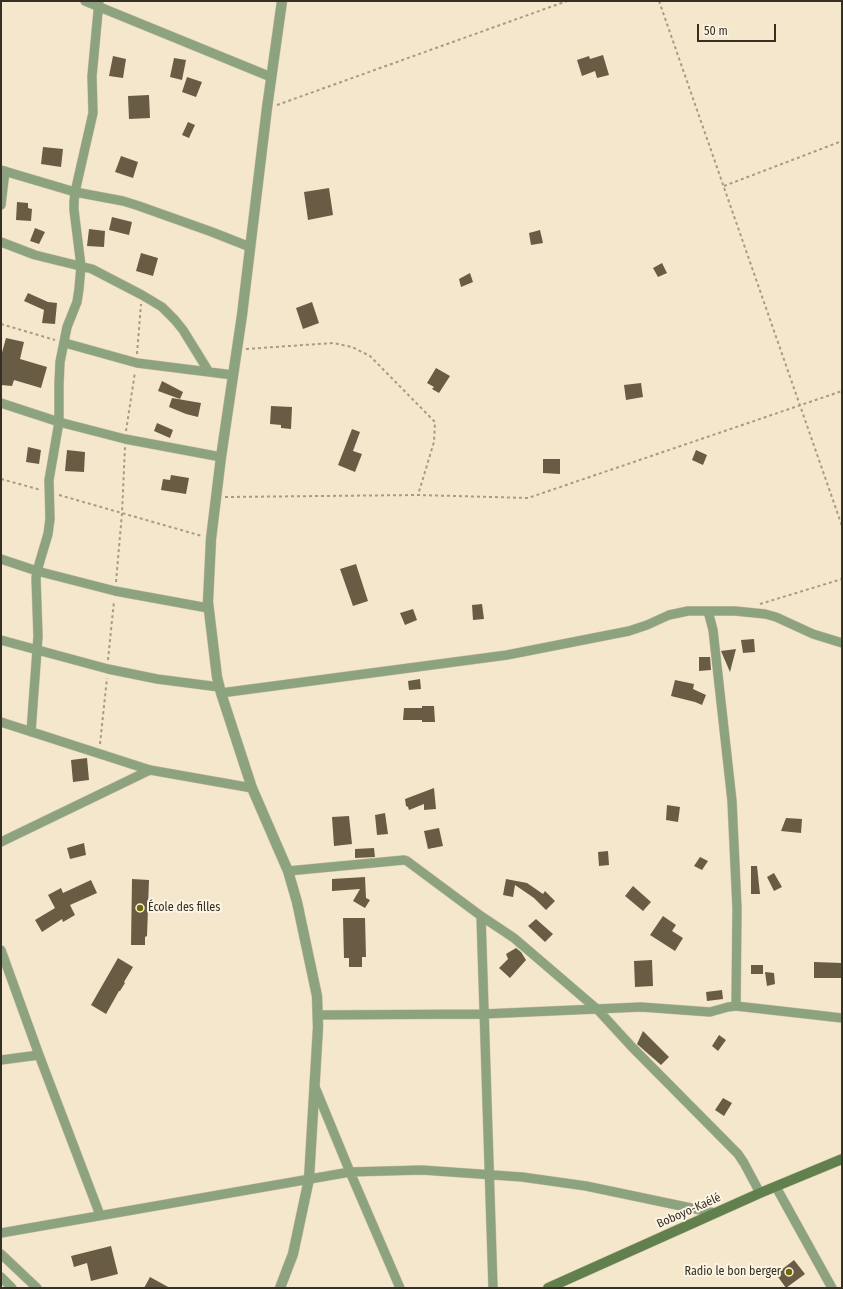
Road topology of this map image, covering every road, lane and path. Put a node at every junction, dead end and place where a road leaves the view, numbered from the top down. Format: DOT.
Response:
graph roads {
  1 [pos="85,1"];
  2 [pos="282,1"];
  3 [pos="567,1"];
  4 [pos="659,1"];
  5 [pos="98,4"];
  6 [pos="271,77"];
  7 [pos="267,108"];
  8 [pos="842,141"];
  9 [pos="3,171"];
  10 [pos="724,186"];
  11 [pos="75,192"];
  12 [pos="1,205"];
  13 [pos="1,242"];
  14 [pos="250,247"];
  15 [pos="81,266"];
  16 [pos="142,295"];
  17 [pos="1,324"];
  18 [pos="65,343"];
  19 [pos="236,350"];
  20 [pos="137,363"];
  21 [pos="209,372"];
  22 [pos="233,374"];
  23 [pos="842,390"];
  24 [pos="1,403"];
  25 [pos="800,405"];
  26 [pos="59,422"];
  27 [pos="125,439"];
  28 [pos="221,457"];
  29 [pos="1,479"];
  30 [pos="50,493"];
  31 [pos="418,495"];
  32 [pos="216,497"];
  33 [pos="122,514"];
  34 [pos="842,526"];
  35 [pos="211,539"];
  36 [pos="1,559"];
  37 [pos="37,571"];
  38 [pos="842,579"];
  39 [pos="115,591"];
  40 [pos="758,604"];
  41 [pos="208,608"];
  42 [pos="708,611"];
  43 [pos="1,640"];
  44 [pos="842,643"];
  45 [pos="36,650"];
  46 [pos="108,669"];
  47 [pos="220,690"];
  48 [pos="1,722"];
  49 [pos="31,732"];
  50 [pos="100,753"];
  51 [pos="150,770"];
  52 [pos="252,788"];
  53 [pos="1,842"];
  54 [pos="288,871"];
  55 [pos="481,916"];
  56 [pos="1,950"];
  57 [pos="736,1006"];
  58 [pos="598,1010"];
  59 [pos="318,1014"];
  60 [pos="484,1014"];
  61 [pos="842,1018"];
  62 [pos="39,1055"];
  63 [pos="1,1060"];
  64 [pos="315,1087"];
  65 [pos="842,1159"];
  66 [pos="350,1172"];
  67 [pos="490,1175"];
  68 [pos="309,1179"];
  69 [pos="776,1187"];
  70 [pos="760,1193"];
  71 [pos="715,1213"];
  72 [pos="100,1214"];
  73 [pos="1,1233"];
  74 [pos="1,1254"];
  75 [pos="1,1277"];
  76 [pos="12,1288"];
  77 [pos="37,1288"];
  78 [pos="280,1288"];
  79 [pos="400,1288"];
  80 [pos="493,1288"];
  81 [pos="548,1288"];
  82 [pos="832,1288"];
  1 -- 5 [label="street"];
  2 -- 6 [label="street"];
  3 -- 7 [label="path"];
  4 -- 10 [label="path"];
  5 -- 6 [label="street"];
  5 -- 11 [label="street"];
  6 -- 7 [label="street"];
  7 -- 14 [label="street"];
  8 -- 10 [label="path"];
  9 -- 11 [label="street"];
  9 -- 12 [label="street"];
  10 -- 25 [label="path"];
  11 -- 14 [label="street"];
  11 -- 15 [label="street"];
  13 -- 15 [label="street"];
  14 -- 19 [label="street"];
  15 -- 16 [label="street"];
  15 -- 18 [label="street"];
  16 -- 20 [label="path"];
  16 -- 21 [label="street"];
  17 -- 18 [label="path"];
  18 -- 20 [label="street"];
  18 -- 26 [label="street"];
  19 -- 22 [label="street"];
  19 -- 31 [label="path"];
  20 -- 21 [label="street"];
  20 -- 27 [label="path"];
  21 -- 22 [label="street"];
  22 -- 28 [label="street"];
  23 -- 25 [label="path"];
  24 -- 26 [label="street"];
  25 -- 31 [label="path"];
  25 -- 34 [label="path"];
  26 -- 27 [label="street"];
  26 -- 30 [label="street"];
  27 -- 28 [label="street"];
  27 -- 33 [label="path"];
  28 -- 32 [label="street"];
  29 -- 30 [label="path"];
  30 -- 33 [label="path"];
  30 -- 37 [label="street"];
  31 -- 32 [label="path"];
  32 -- 35 [label="street"];
  33 -- 35 [label="path"];
  33 -- 39 [label="path"];
  35 -- 41 [label="street"];
  36 -- 37 [label="street"];
  37 -- 39 [label="street"];
  37 -- 45 [label="street"];
  38 -- 40 [label="path"];
  39 -- 41 [label="street"];
  39 -- 46 [label="path"];
  41 -- 47 [label="street"];
  42 -- 44 [label="street"];
  42 -- 47 [label="street"];
  42 -- 57 [label="street"];
  43 -- 45 [label="street"];
  45 -- 46 [label="street"];
  45 -- 49 [label="street"];
  46 -- 47 [label="street"];
  46 -- 50 [label="path"];
  47 -- 52 [label="street"];
  48 -- 49 [label="street"];
  49 -- 50 [label="street"];
  50 -- 51 [label="street"];
  51 -- 52 [label="street"];
  51 -- 53 [label="street"];
  52 -- 54 [label="street"];
  54 -- 55 [label="street"];
  54 -- 59 [label="street"];
  55 -- 58 [label="street"];
  55 -- 60 [label="street"];
  56 -- 62 [label="street"];
  57 -- 58 [label="street"];
  57 -- 61 [label="street"];
  58 -- 60 [label="street"];
  58 -- 70 [label="street"];
  59 -- 60 [label="street"];
  59 -- 64 [label="street"];
  60 -- 67 [label="street"];
  62 -- 63 [label="street"];
  62 -- 72 [label="street"];
  64 -- 66 [label="street"];
  64 -- 68 [label="street"];
  65 -- 69 [label="main road, Boboyo-Kaélé"];
  66 -- 67 [label="street"];
  66 -- 68 [label="street"];
  66 -- 79 [label="street"];
  67 -- 71 [label="street"];
  67 -- 80 [label="street"];
  68 -- 72 [label="street"];
  68 -- 78 [label="street"];
  69 -- 70 [label="main road, Boboyo-Kaélé"];
  69 -- 82 [label="street"];
  70 -- 71 [label="main road, Boboyo-Kaélé"];
  71 -- 81 [label="main road, Boboyo-Kaélé"];
  72 -- 73 [label="street"];
  74 -- 77 [label="street"];
  75 -- 76 [label="street"];
}
